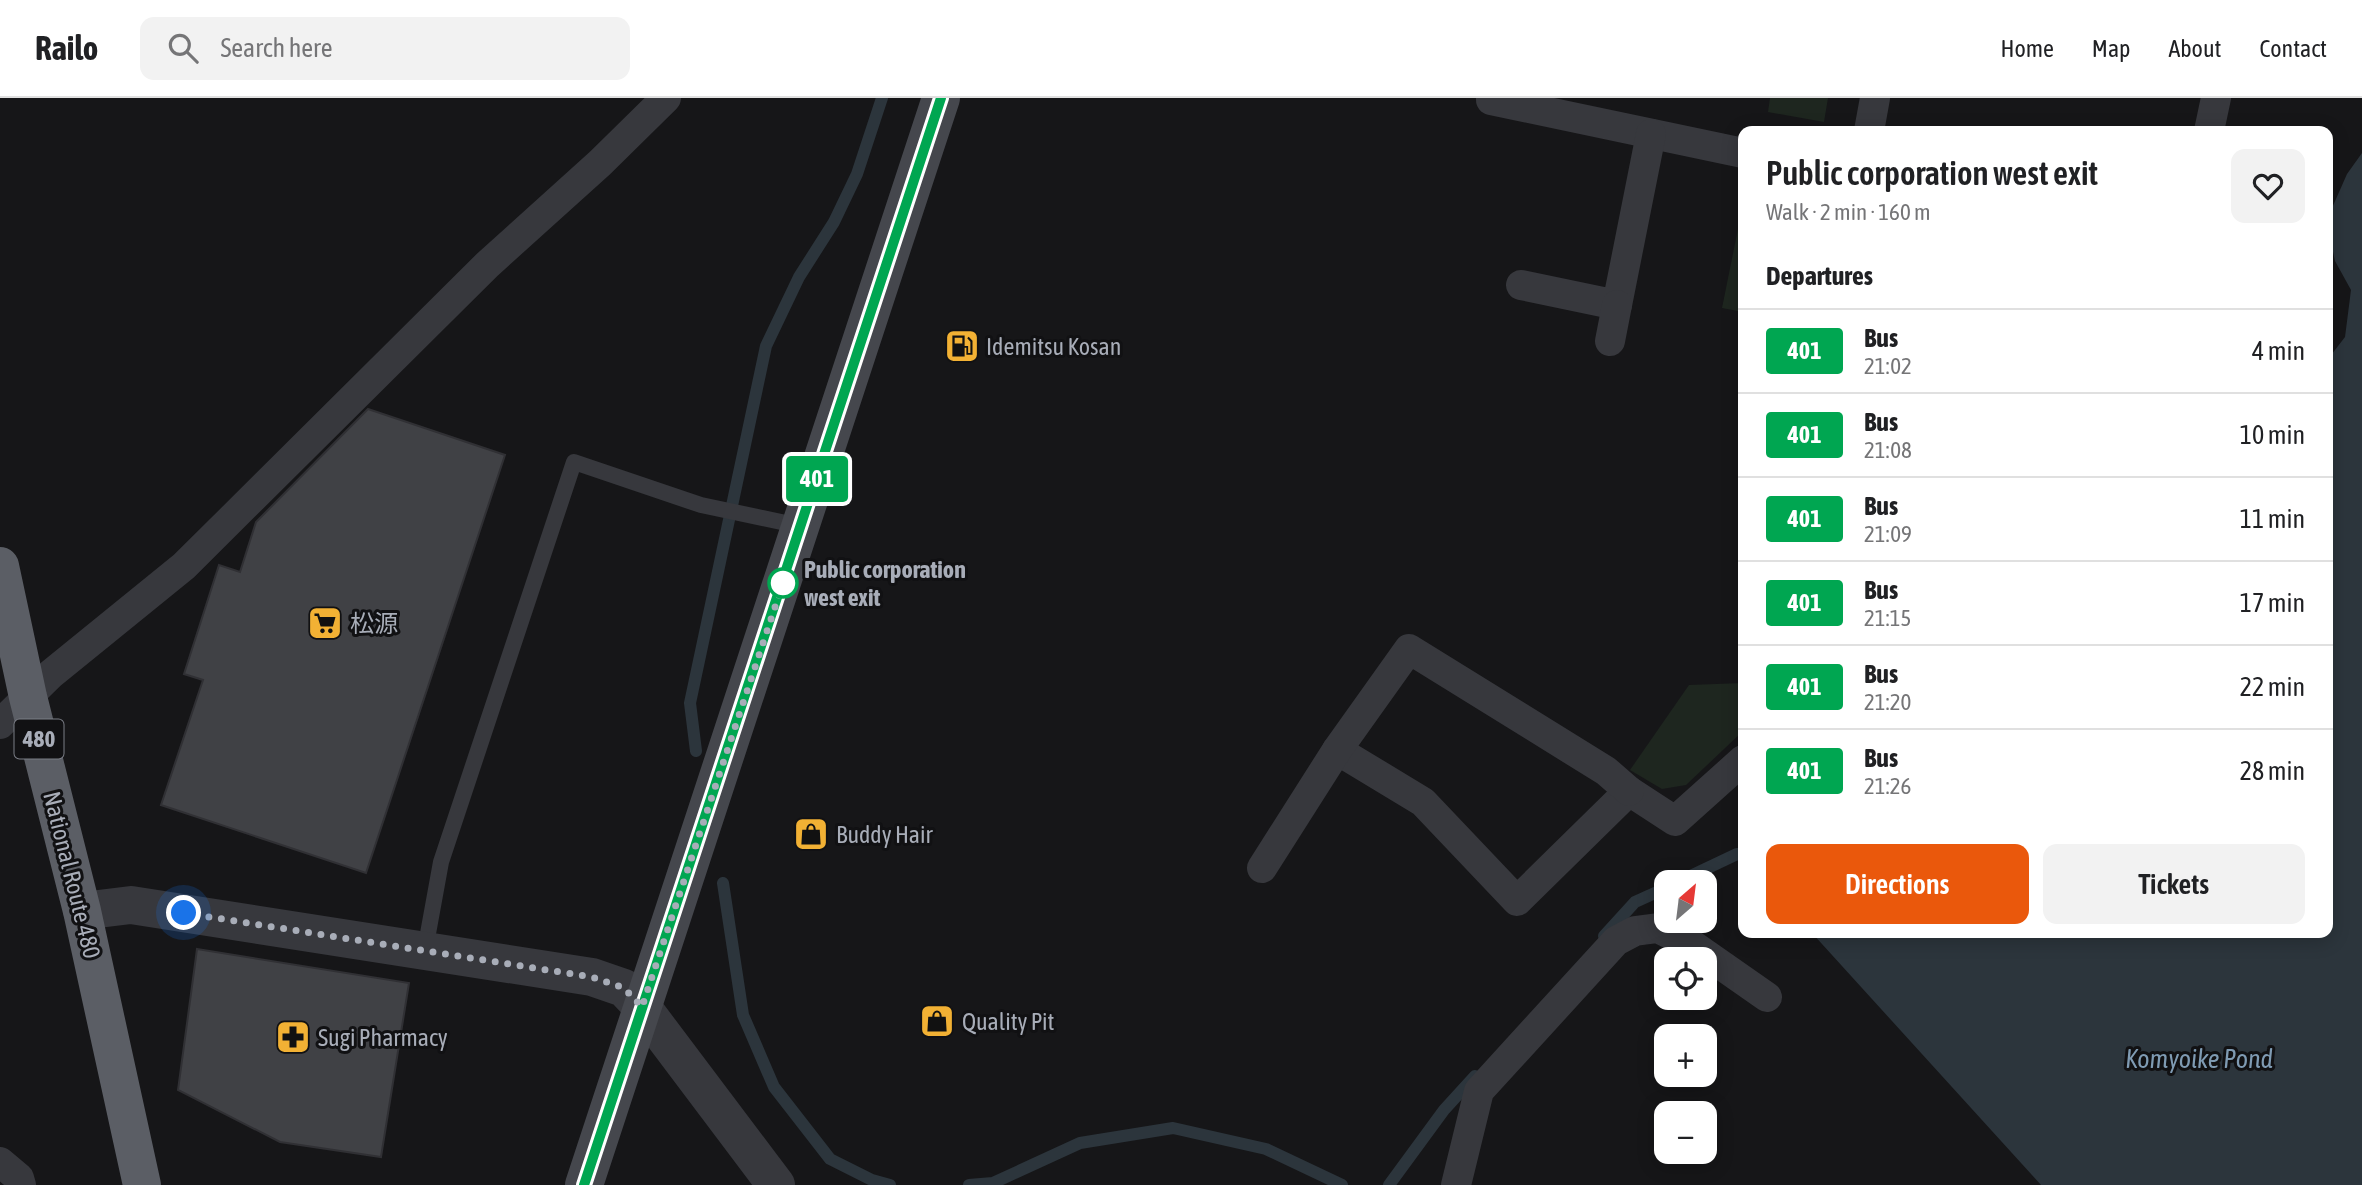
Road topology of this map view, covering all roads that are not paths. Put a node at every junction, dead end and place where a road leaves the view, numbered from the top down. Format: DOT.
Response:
graph roads {
  1 [pos="666,98"];
  2 [pos="941,98"];
  3 [pos="1491,98"];
  4 [pos="1875,98"];
  5 [pos="2216,98"];
  6 [pos="1870,126"];
  7 [pos="2210,126"];
  8 [pos="1651,134"];
  9 [pos="1738,152"];
  10 [pos="1521,285"];
  11 [pos="1617,305"];
  12 [pos="1610,341"];
  13 [pos="802,527"];
  14 [pos="0,566"];
  15 [pos="29,697"];
  16 [pos="0,724"];
  17 [pos="1337,750"];
  18 [pos="1738,764"];
  19 [pos="1629,791"];
  20 [pos="1262,868"];
  21 [pos="82,911"];
  22 [pos="425,950"];
  23 [pos="1767,997"];
  24 [pos="642,1007"];
  25 [pos="0,1162"];
  26 [pos="21,1185"];
  27 [pos="142,1185"];
  28 [pos="584,1185"];
  29 [pos="776,1185"];
  30 [pos="1456,1185"];
  1 -- 15 [label="street"];
  2 -- 13 [label="main road"];
  3 -- 8 [label="street"];
  4 -- 6 [label="street"];
  5 -- 7 [label="street"];
  8 -- 9 [label="street"];
  8 -- 11 [label="street"];
  10 -- 11 [label="street"];
  11 -- 12 [label="street"];
  13 -- 22 [label="lane"];
  13 -- 24 [label="main road"];
  14 -- 15 [label="highway, National Route 480 / 480"];
  15 -- 16 [label="street"];
  15 -- 21 [label="highway, National Route 480 / 480"];
  17 -- 19 [label="street"];
  17 -- 19 [label="street"];
  17 -- 20 [label="street"];
  18 -- 19 [label="street"];
  21 -- 22 [label="street"];
  21 -- 27 [label="highway, National Route 480 / 480"];
  22 -- 24 [label="street"];
  23 -- 30 [label="street"];
  24 -- 28 [label="main road"];
  24 -- 29 [label="street"];
  25 -- 26 [label="street"];
}
